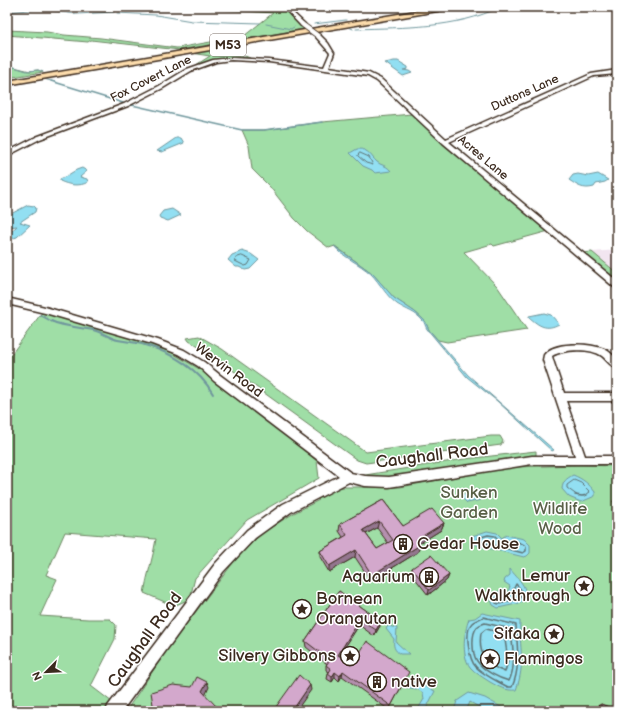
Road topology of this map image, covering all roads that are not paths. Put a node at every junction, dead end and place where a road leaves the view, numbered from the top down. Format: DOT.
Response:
graph roads {
  1 [pos="285,7"];
  2 [pos="438,7"];
  3 [pos="449,7"];
  4 [pos="326,68"];
  5 [pos="617,72"];
  6 [pos="7,80"];
  7 [pos="7,83"];
  8 [pos="445,142"];
  9 [pos="7,154"];
  10 [pos="617,285"];
  11 [pos="7,302"];
  12 [pos="617,366"];
  13 [pos="560,397"];
  14 [pos="617,397"];
  15 [pos="581,459"];
  16 [pos="617,460"];
  17 [pos="348,477"];
  18 [pos="114,711"];
  1 -- 4 [label="street, bridge"];
  2 -- 6 [label="highway, M53"];
  3 -- 7 [label="highway, M53"];
  4 -- 8 [label="street, Acres Lane"];
  4 -- 9 [label="street, Fox Covert Lane"];
  5 -- 8 [label="street, Duttons Lane"];
  8 -- 10 [label="street, Acres Lane"];
  11 -- 17 [label="street, Wervin Road"];
  12 -- 13 [label="street"];
  13 -- 14 [label="street"];
  13 -- 15 [label="street"];
  15 -- 16 [label="street, Caughall Road"];
  15 -- 17 [label="street, Caughall Road"];
  17 -- 18 [label="street, Caughall Road"];
}
